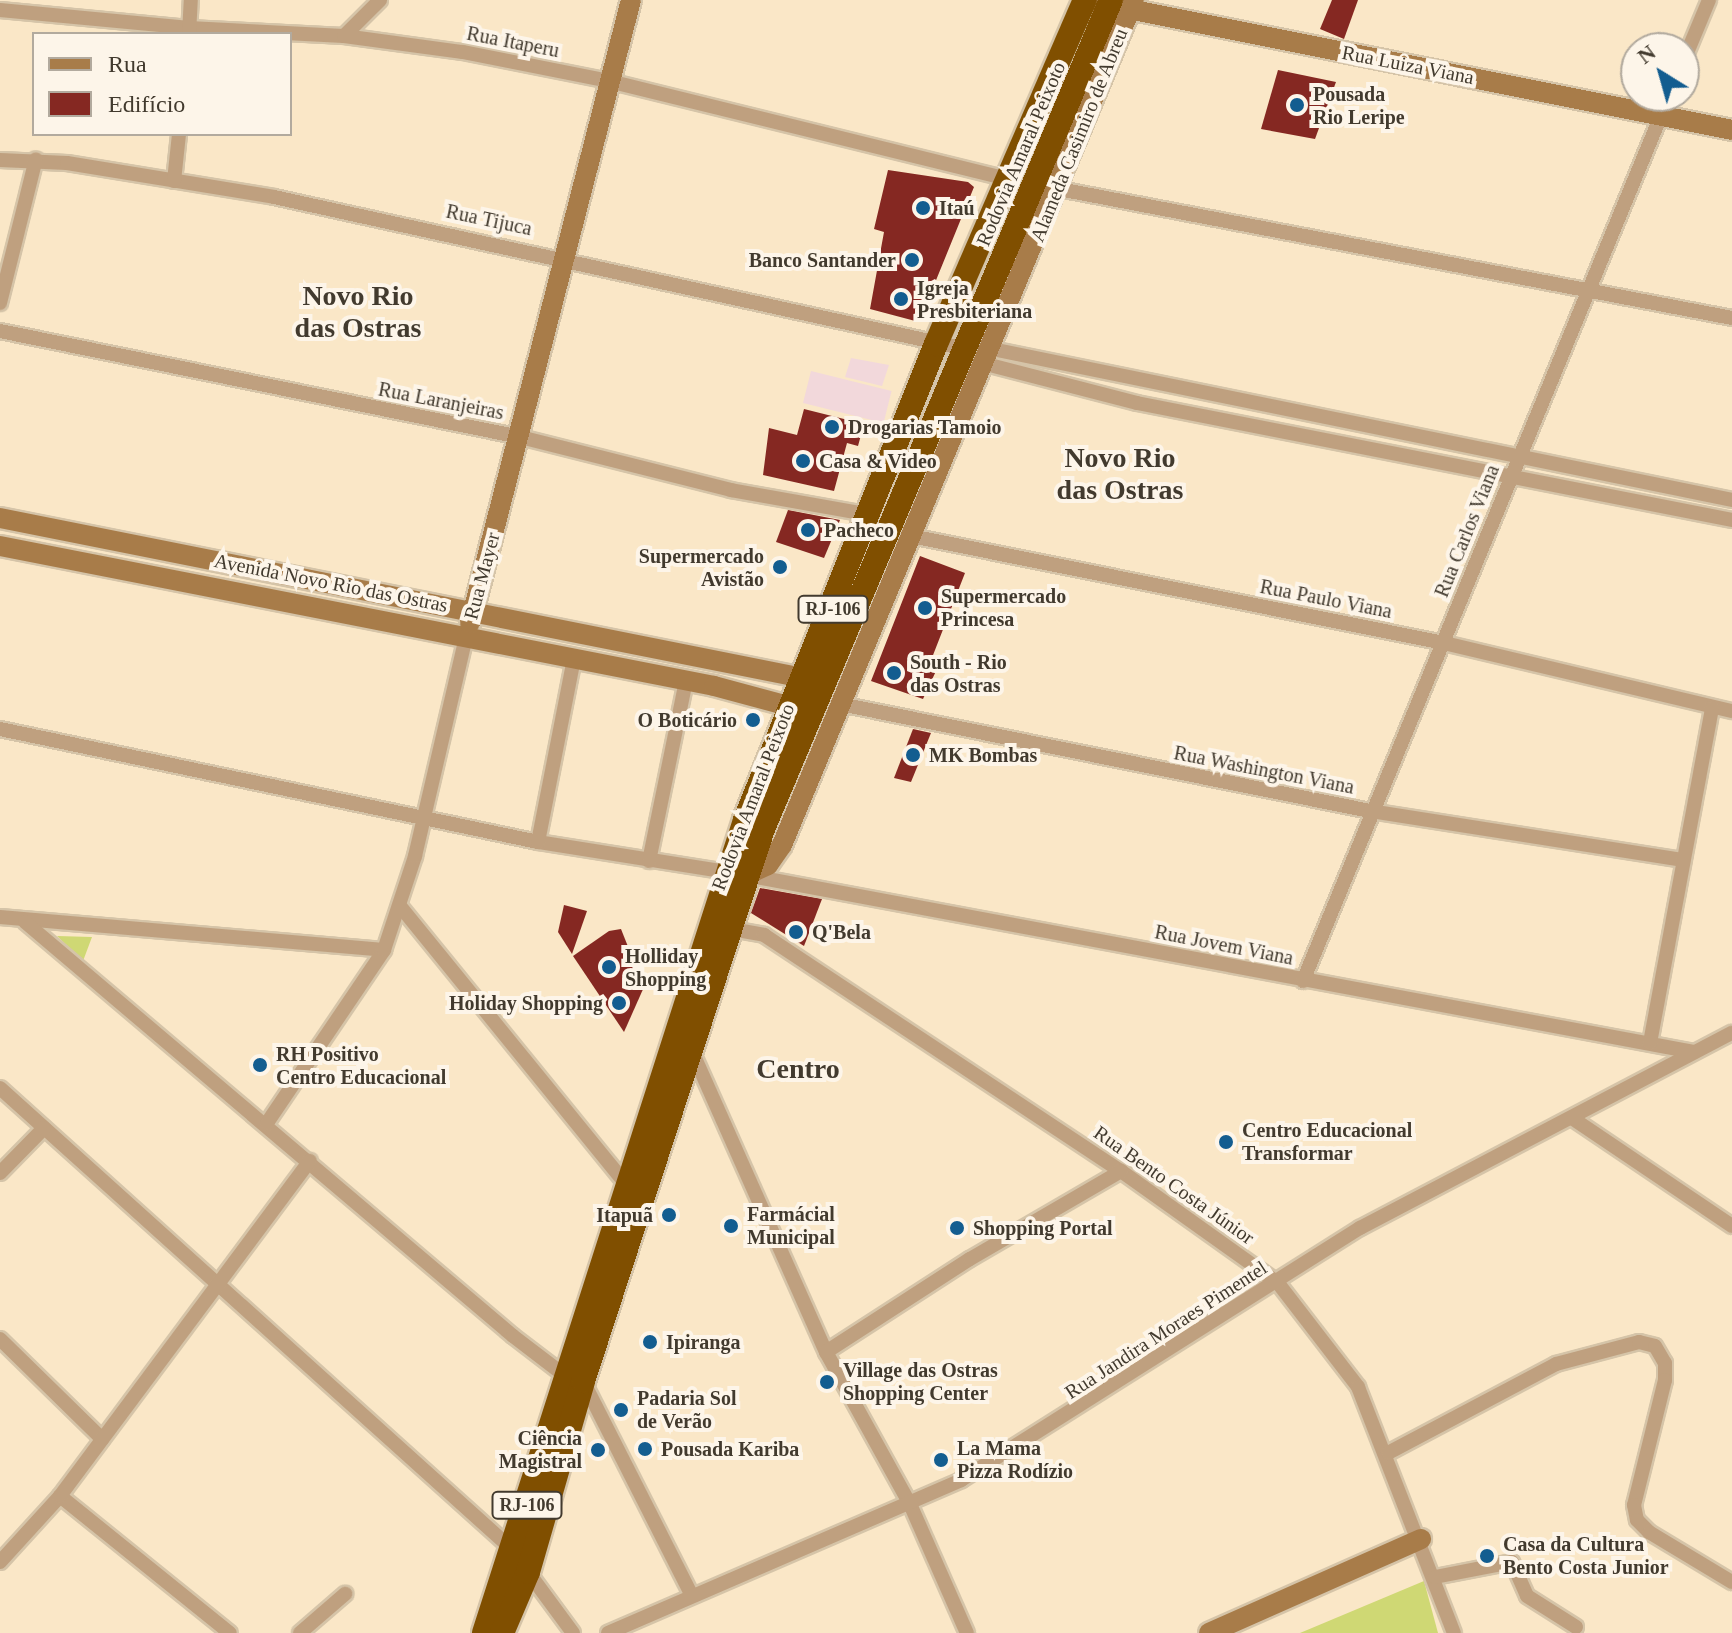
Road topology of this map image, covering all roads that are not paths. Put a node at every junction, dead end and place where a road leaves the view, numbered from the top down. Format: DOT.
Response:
graph roads {
  1 [pos="191,0"];
  2 [pos="380,0"];
  3 [pos="631,0"];
  4 [pos="1084,0"];
  5 [pos="1709,0"];
  6 [pos="1121,3"];
  7 [pos="0,10"];
  8 [pos="189,31"];
  9 [pos="220,32"];
  10 [pos="1696,32"];
  11 [pos="292,34"];
  12 [pos="344,36"];
  13 [pos="609,81"];
  14 [pos="1663,112"];
  15 [pos="1661,116"];
  16 [pos="1732,130"];
  17 [pos="179,136"];
  18 [pos="36,159"];
  19 [pos="0,160"];
  20 [pos="1008,179"];
  21 [pos="174,181"];
  22 [pos="1059,189"];
  23 [pos="563,257"];
  24 [pos="1591,288"];
  25 [pos="0,303"];
  26 [pos="1732,318"];
  27 [pos="0,331"];
  28 [pos="936,344"];
  29 [pos="966,349"];
  30 [pos="989,356"];
  31 [pos="520,437"];
  32 [pos="1520,454"];
  33 [pos="1510,477"];
  34 [pos="1732,500"];
  35 [pos="872,515"];
  36 [pos="0,518"];
  37 [pos="1732,520"];
  38 [pos="911,536"];
  39 [pos="0,546"];
  40 [pos="473,611"];
  41 [pos="466,637"];
  42 [pos="1444,643"];
  43 [pos="574,658"];
  44 [pos="803,678"];
  45 [pos="686,680"];
  46 [pos="840,704"];
  47 [pos="792,707"];
  48 [pos="1712,708"];
  49 [pos="1732,711"];
  50 [pos="0,729"];
  51 [pos="1370,811"];
  52 [pos="422,817"];
  53 [pos="538,842"];
  54 [pos="1683,860"];
  55 [pos="649,861"];
  56 [pos="736,874"];
  57 [pos="400,906"];
  58 [pos="0,917"];
  59 [pos="25,922"];
  60 [pos="719,927"];
  61 [pos="384,950"];
  62 [pos="1303,981"];
  63 [pos="1732,1033"];
  64 [pos="1650,1043"];
  65 [pos="691,1049"];
  66 [pos="1694,1052"];
  67 [pos="0,1088"];
  68 [pos="1572,1118"];
  69 [pos="267,1123"];
  70 [pos="44,1128"];
  71 [pos="310,1161"];
  72 [pos="1121,1171"];
  73 [pos="0,1173"];
  74 [pos="625,1183"];
  75 [pos="1732,1226"];
  76 [pos="219,1281"];
  77 [pos="1278,1283"];
  78 [pos="0,1339"];
  79 [pos="826,1352"];
  80 [pos="574,1378"];
  81 [pos="102,1439"];
  82 [pos="1388,1453"];
  83 [pos="60,1496"];
  84 [pos="910,1504"];
  85 [pos="1421,1539"];
  86 [pos="513,1550"];
  87 [pos="0,1562"];
  88 [pos="528,1572"];
  89 [pos="1435,1577"];
  90 [pos="1732,1582"];
  91 [pos="345,1594"];
  92 [pos="691,1594"];
  93 [pos="1576,1627"];
  94 [pos="230,1633"];
  95 [pos="300,1633"];
  96 [pos="484,1633"];
  97 [pos="502,1633"];
  98 [pos="573,1633"];
  99 [pos="608,1633"];
  100 [pos="967,1633"];
  101 [pos="1209,1633"];
  102 [pos="1454,1633"];
  1 -- 8 [label="street"];
  2 -- 12 [label="street"];
  3 -- 13 [label="street, Rua Mayer"];
  4 -- 6 [label="street, Rua Luiza Viana"];
  4 -- 20 [label="highway, Rodovia Amaral Peixoto / RJ-106"];
  5 -- 10 [label="street"];
  6 -- 15 [label="street, Rua Luiza Viana"];
  6 -- 22 [label="street, Alameda Casimiro de Abreu"];
  6 -- 29 [label="highway, Rodovia Amaral Peixoto / RJ-106"];
  7 -- 8 [label="street, Rua Itaperu"];
  8 -- 9 [label="street, Rua Itaperu"];
  11 -- 12 [label="street, Rua Itaperu"];
  12 -- 13 [label="street, Rua Itaperu"];
  13 -- 20 [label="street, Rua Itaperu"];
  13 -- 23 [label="street, Rua Mayer"];
  14 -- 15 [label="street, Rua Carlos Viana"];
  15 -- 16 [label="street, Rua Luiza Viana"];
  15 -- 24 [label="street, Rua Carlos Viana"];
  17 -- 21 [label="street"];
  18 -- 19 [label="street, Rua Tijuca"];
  18 -- 21 [label="street, Rua Tijuca"];
  18 -- 25 [label="street"];
  20 -- 28 [label="highway, Rodovia Amaral Peixoto / RJ-106"];
  21 -- 23 [label="street, Rua Tijuca"];
  22 -- 24 [label="street"];
  22 -- 30 [label="street, Alameda Casimiro de Abreu"];
  23 -- 28 [label="street, Rua Tijuca"];
  23 -- 31 [label="street, Rua Mayer"];
  24 -- 26 [label="street"];
  24 -- 32 [label="street, Rua Carlos Viana"];
  27 -- 31 [label="street, Rua Laranjeiras"];
  28 -- 29 [label="street, Rua Tijuca"];
  28 -- 35 [label="highway, Rodovia Amaral Peixoto / RJ-106"];
  29 -- 56 [label="highway, Rodovia Amaral Peixoto / RJ-106"];
  30 -- 32 [label="street"];
  30 -- 33 [label="street"];
  30 -- 38 [label="street, Alameda Casimiro de Abreu"];
  31 -- 35 [label="street, Rua Laranjeiras"];
  31 -- 40 [label="street, Rua Mayer"];
  32 -- 33 [label="street, Rua Carlos Viana"];
  32 -- 34 [label="street"];
  33 -- 37 [label="street"];
  33 -- 42 [label="street, Rua Carlos Viana"];
  35 -- 44 [label="highway, Rodovia Amaral Peixoto / RJ-106"];
  36 -- 40 [label="street, Avenida Novo Rio das Ostras"];
  38 -- 42 [label="street, Rua Paulo Viana"];
  38 -- 46 [label="street, Alameda Casimiro de Abreu"];
  39 -- 41 [label="street, Avenida Novo Rio das Ostras"];
  40 -- 41 [label="street, Rua Mayer"];
  40 -- 44 [label="street, Avenida Novo Rio das Ostras"];
  41 -- 43 [label="street, Avenida Novo Rio das Ostras"];
  41 -- 52 [label="street, Rua Mayer"];
  42 -- 48 [label="street, Rua Paulo Viana"];
  42 -- 51 [label="street, Rua Carlos Viana"];
  43 -- 45 [label="street, Avenida Novo Rio das Ostras"];
  43 -- 53 [label="street"];
  44 -- 47 [label="highway, Rodovia Amaral Peixoto / RJ-106"];
  45 -- 47 [label="street, Avenida Novo Rio das Ostras"];
  45 -- 55 [label="street"];
  46 -- 51 [label="street, Rua Washington Viana"];
  46 -- 56 [label="street, Alameda Casimiro de Abreu"];
  47 -- 56 [label="highway, Rodovia Amaral Peixoto / RJ-106"];
  48 -- 49 [label="street, Rua Paulo Viana"];
  48 -- 54 [label="street"];
  50 -- 52 [label="street, Rua Jovem Viana"];
  51 -- 54 [label="street, Rua Washington Viana"];
  51 -- 62 [label="street, Rua Carlos Viana"];
  52 -- 53 [label="street, Rua Jovem Viana"];
  52 -- 57 [label="street, Rua Mayer"];
  53 -- 55 [label="street, Rua Jovem Viana"];
  54 -- 64 [label="street"];
  55 -- 56 [label="street, Rua Jovem Viana"];
  56 -- 60 [label="highway, Rodovia Amaral Peixoto / RJ-106"];
  56 -- 62 [label="street, Rua Jovem Viana"];
  57 -- 61 [label="street, Rua Mayer"];
  57 -- 74 [label="street"];
  58 -- 59 [label="street"];
  59 -- 61 [label="street"];
  59 -- 69 [label="street"];
  60 -- 65 [label="highway, Rodovia Amaral Peixoto / RJ-106"];
  60 -- 72 [label="street, Rua Bento Costa Júnior"];
  60 -- 74 [label="highway, Rodovia Amaral Peixoto / RJ-106"];
  61 -- 69 [label="street, Rua Mayer"];
  62 -- 64 [label="street, Rua Jovem Viana"];
  63 -- 66 [label="street, Rua Jandira Moraes Pimentel"];
  64 -- 66 [label="street, Rua Jovem Viana"];
  65 -- 79 [label="street"];
  65 -- 80 [label="highway, Rodovia Amaral Peixoto / RJ-106"];
  66 -- 68 [label="street, Rua Jandira Moraes Pimentel"];
  67 -- 70 [label="street"];
  68 -- 75 [label="street"];
  68 -- 77 [label="street, Rua Jandira Moraes Pimentel"];
  69 -- 71 [label="street"];
  70 -- 73 [label="street"];
  70 -- 76 [label="street"];
  71 -- 76 [label="street"];
  71 -- 80 [label="street"];
  72 -- 77 [label="street, Rua Bento Costa Júnior"];
  72 -- 79 [label="street"];
  74 -- 80 [label="highway, Rodovia Amaral Peixoto / RJ-106"];
  76 -- 81 [label="street"];
  76 -- 86 [label="street"];
  77 -- 82 [label="street, Rua Bento Costa Júnior"];
  77 -- 84 [label="street, Rua Jandira Moraes Pimentel"];
  78 -- 81 [label="street"];
  79 -- 84 [label="street"];
  80 -- 86 [label="highway, Rodovia Amaral Peixoto / RJ-106"];
  80 -- 88 [label="highway, Rodovia Amaral Peixoto / RJ-106"];
  80 -- 92 [label="street"];
  81 -- 83 [label="street"];
  82 -- 85 [label="street, Rua Bento Costa Júnior"];
  82 -- 90 [label="street"];
  83 -- 87 [label="street"];
  83 -- 94 [label="street"];
  84 -- 92 [label="street, Rua Jandira Moraes Pimentel"];
  84 -- 100 [label="street"];
  85 -- 89 [label="street, Rua Bento Costa Júnior"];
  85 -- 101 [label="street"];
  86 -- 96 [label="highway, Rodovia Amaral Peixoto / RJ-106"];
  88 -- 97 [label="highway, Rodovia Amaral Peixoto / RJ-106"];
  88 -- 98 [label="street"];
  89 -- 93 [label="street"];
  89 -- 102 [label="street, Rua Bento Costa Júnior"];
  91 -- 95 [label="street"];
  92 -- 99 [label="street, Rua Jandira Moraes Pimentel"];
}
